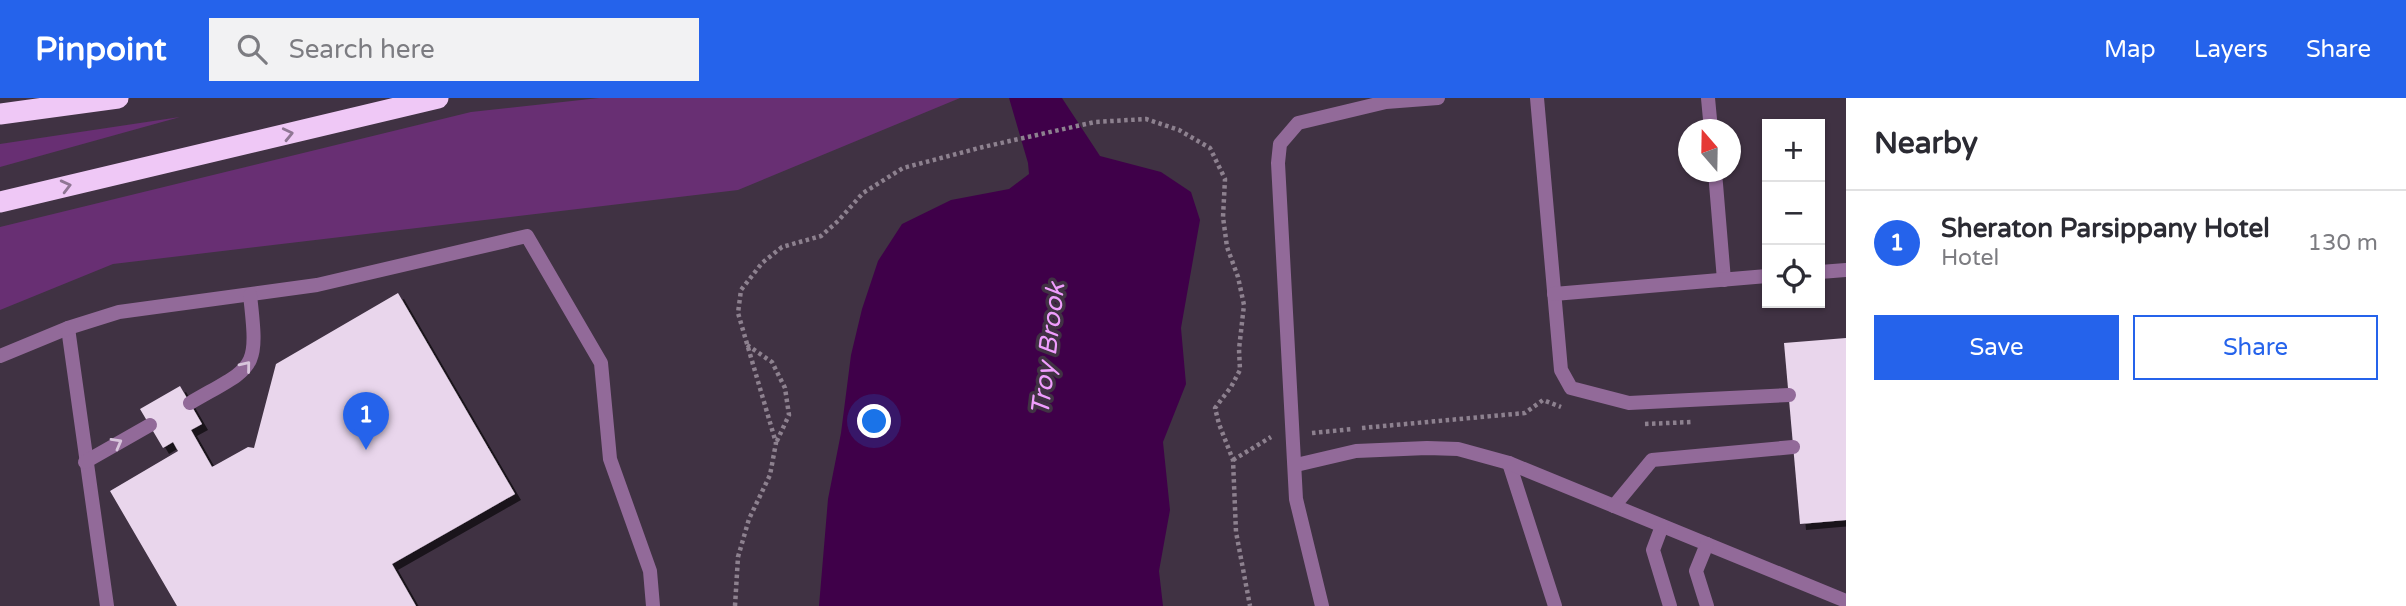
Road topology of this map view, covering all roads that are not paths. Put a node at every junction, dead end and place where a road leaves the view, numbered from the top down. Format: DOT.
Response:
graph roads {
  1 [pos="118,98"];
  2 [pos="438,98"];
  3 [pos="1438,98"];
  4 [pos="1536,98"];
  5 [pos="1708,98"];
  6 [pos="0,114"];
  7 [pos="1710,119"];
  8 [pos="1716,182"];
  9 [pos="0,202"];
  10 [pos="1846,270"];
  11 [pos="1825,272"];
  12 [pos="1762,276"];
  13 [pos="1724,280"];
  14 [pos="1554,294"];
  15 [pos="250,295"];
  16 [pos="68,328"];
  17 [pos="0,356"];
  18 [pos="1789,395"];
  19 [pos="190,403"];
  20 [pos="150,425"];
  21 [pos="1793,447"];
  22 [pos="85,461"];
  23 [pos="1509,463"];
  24 [pos="1296,466"];
  25 [pos="1614,506"];
  26 [pos="1662,526"];
  27 [pos="1707,544"];
  28 [pos="1846,601"];
  29 [pos="107,606"];
  30 [pos="653,606"];
  31 [pos="1322,606"];
  32 [pos="1555,606"];
  33 [pos="1670,606"];
  34 [pos="1707,606"];
  1 -- 6 [label="highway"];
  9 -- 2 [label="highway, one-way"];
  3 -- 24 [label="lane"];
  4 -- 14 [label="lane"];
  5 -- 7 [label="lane"];
  8 -- 13 [label="lane"];
  10 -- 11 [label="lane"];
  12 -- 13 [label="lane"];
  13 -- 14 [label="lane"];
  14 -- 18 [label="lane"];
  15 -- 16 [label="lane"];
  19 -- 15 [label="lane, one-way"];
  15 -- 30 [label="lane"];
  16 -- 17 [label="lane"];
  16 -- 22 [label="lane"];
  22 -- 20 [label="lane, one-way"];
  21 -- 25 [label="lane"];
  22 -- 29 [label="lane"];
  23 -- 24 [label="lane"];
  23 -- 25 [label="lane"];
  23 -- 32 [label="lane"];
  24 -- 31 [label="lane"];
  25 -- 26 [label="lane"];
  26 -- 27 [label="lane"];
  26 -- 33 [label="lane"];
  27 -- 28 [label="lane"];
  27 -- 34 [label="lane"];
}
